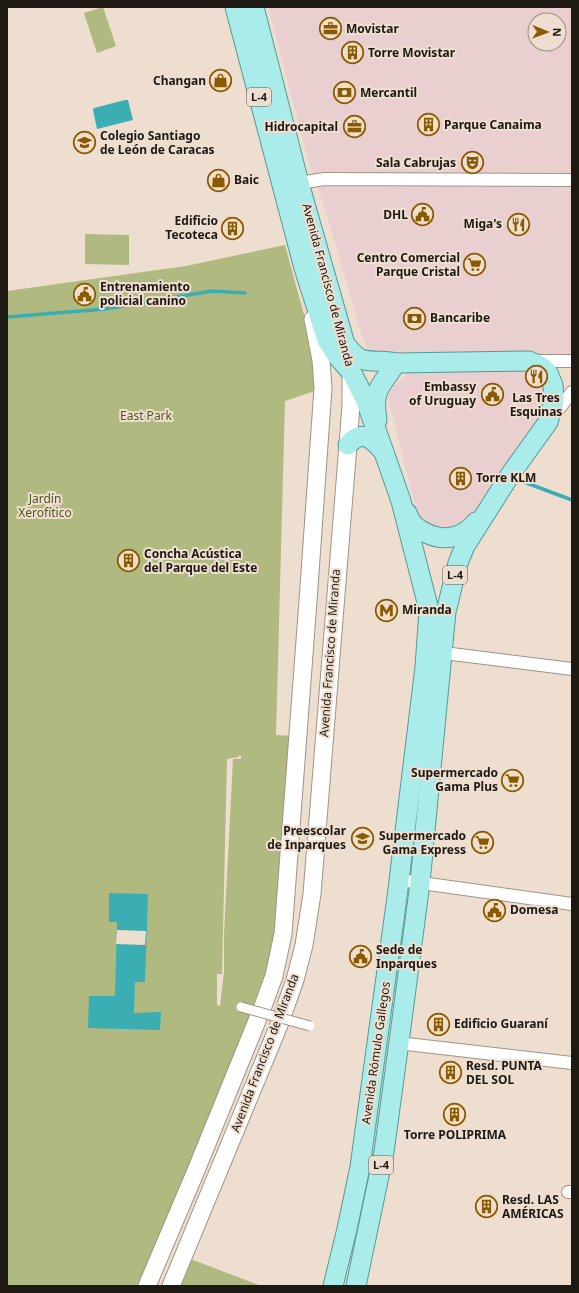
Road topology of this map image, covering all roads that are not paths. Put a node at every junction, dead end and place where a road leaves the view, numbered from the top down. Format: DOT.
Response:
graph roads {
  1 [pos="235,7"];
  2 [pos="254,7"];
  3 [pos="572,180"];
  4 [pos="291,185"];
  5 [pos="304,268"];
  6 [pos="345,344"];
  7 [pos="529,361"];
  8 [pos="572,361"];
  9 [pos="396,363"];
  10 [pos="352,372"];
  11 [pos="572,392"];
  12 [pos="548,422"];
  13 [pos="348,445"];
  14 [pos="385,453"];
  15 [pos="401,501"];
  16 [pos="490,505"];
  17 [pos="435,652"];
  18 [pos="572,669"];
  19 [pos="400,880"];
  20 [pos="420,883"];
  21 [pos="572,904"];
  22 [pos="242,1007"];
  23 [pos="310,1026"];
  24 [pos="398,1043"];
  25 [pos="572,1063"];
  26 [pos="147,1286"];
  27 [pos="170,1286"];
  28 [pos="333,1286"];
  29 [pos="356,1286"];
  1 -- 4 [label="main road, Avenida Francisco de Miranda / L-4"];
  2 -- 4 [label="main road, Avenida Francisco de Miranda / L-4"];
  3 -- 4 [label="street"];
  4 -- 5 [label="main road, Avenida Francisco de Miranda / L-4"];
  4 -- 6 [label="main road, Avenida Francisco de Miranda / L-4"];
  5 -- 10 [label="main road, Avenida Rómulo Gallegos / L-4"];
  5 -- 26 [label="main road, Avenida Francisco de Miranda"];
  6 -- 9 [label="main road"];
  6 -- 10 [label="main road, Avenida Francisco de Miranda / L-4"];
  7 -- 8 [label="street"];
  7 -- 9 [label="main road"];
  7 -- 12 [label="main road, L-4"];
  9 -- 14 [label="main road, L-4"];
  10 -- 13 [label="main road, Avenida Francisco de Miranda / L-4"];
  10 -- 14 [label="main road, Avenida Rómulo Gallegos / L-4"];
  11 -- 12 [label="street"];
  12 -- 16 [label="main road, Avenida Rómulo Gallegos / L-4"];
  13 -- 14 [label="main road, L-4"];
  13 -- 27 [label="main road, Avenida Francisco de Miranda"];
  14 -- 15 [label="main road, Avenida Rómulo Gallegos / L-4"];
  15 -- 16 [label="main road, L-4"];
  15 -- 17 [label="main road, Avenida Rómulo Gallegos / L-4"];
  16 -- 17 [label="main road, Avenida Rómulo Gallegos / L-4"];
  17 -- 18 [label="street"];
  17 -- 19 [label="main road, Avenida Rómulo Gallegos / L-4"];
  17 -- 20 [label="main road, Avenida Rómulo Gallegos / L-4"];
  19 -- 20 [label="street"];
  19 -- 28 [label="main road, Avenida Rómulo Gallegos / L-4"];
  20 -- 21 [label="street"];
  20 -- 24 [label="main road, Avenida Rómulo Gallegos / L-4"];
  22 -- 23 [label="street, bridge"];
  24 -- 25 [label="street"];
  24 -- 29 [label="main road, Avenida Rómulo Gallegos / L-4"];
}
